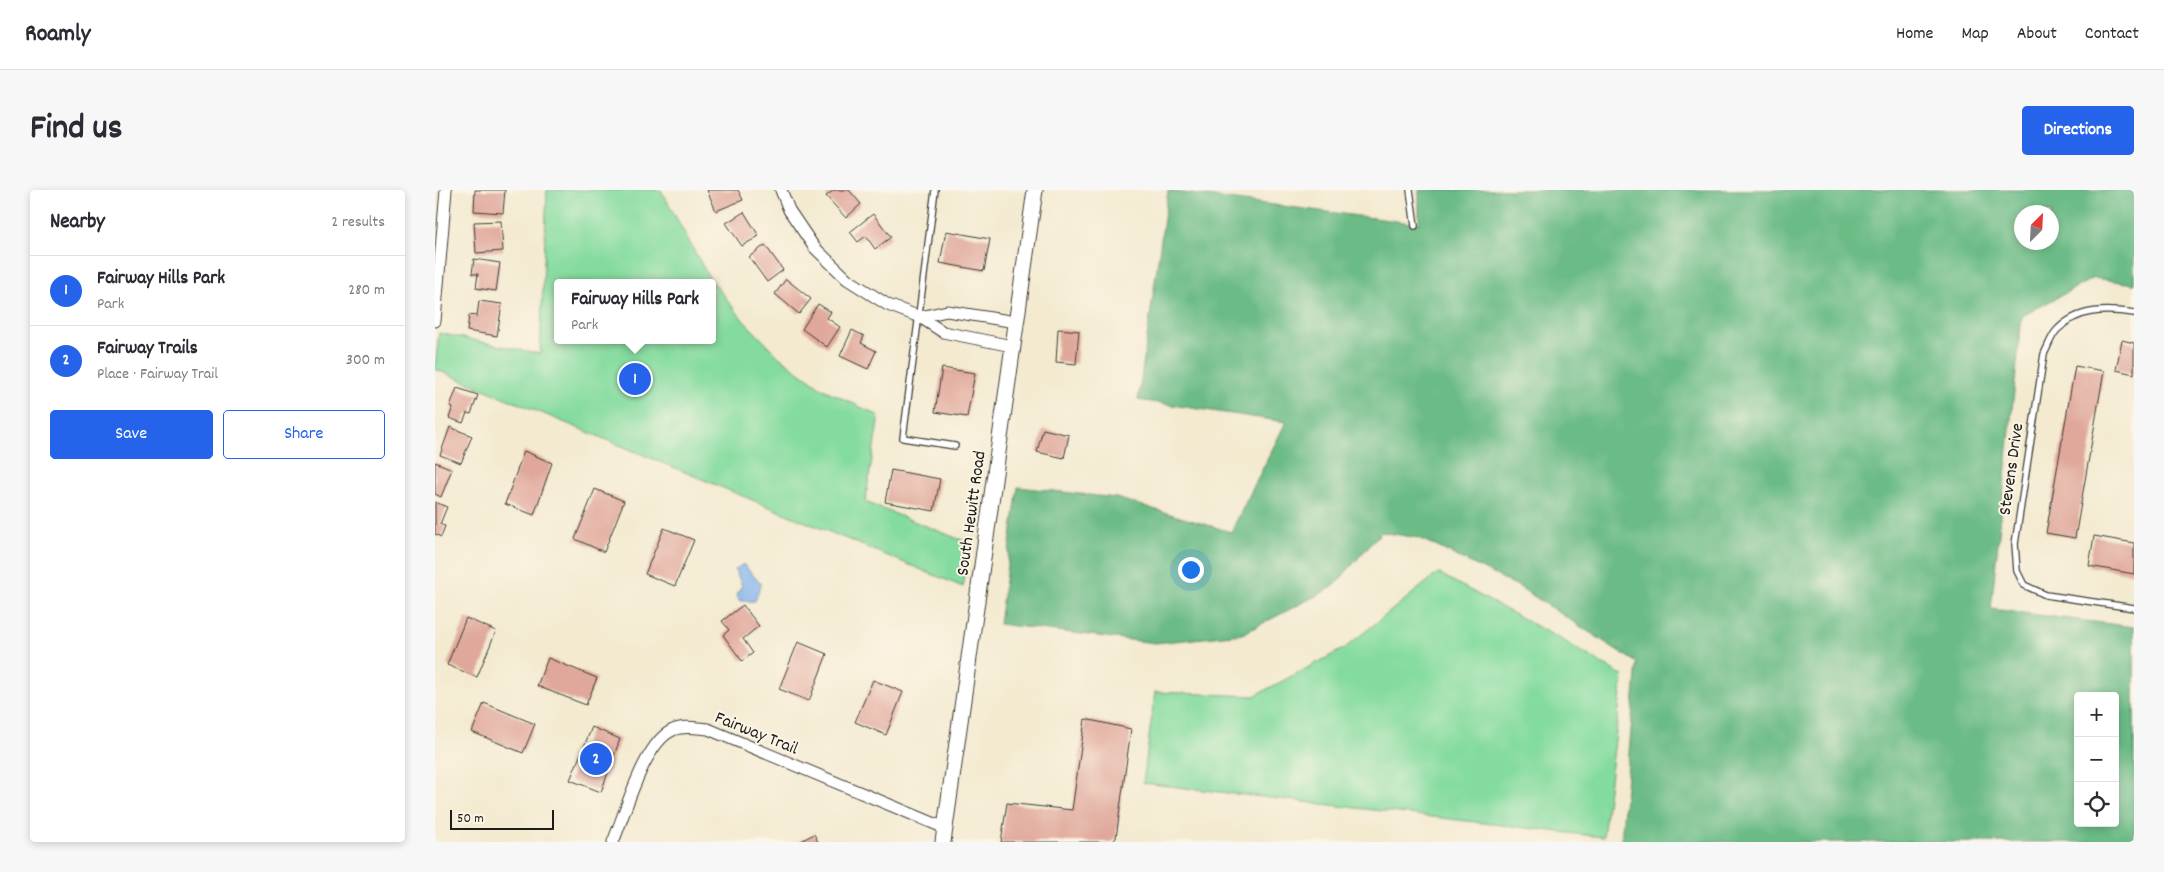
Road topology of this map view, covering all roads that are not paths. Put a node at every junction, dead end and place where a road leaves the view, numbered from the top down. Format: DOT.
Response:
graph roads {
  1 [pos="446,190"];
  2 [pos="781,190"];
  3 [pos="935,190"];
  4 [pos="1035,190"];
  5 [pos="1410,190"];
  6 [pos="1415,226"];
  7 [pos="2134,313"];
  8 [pos="920,317"];
  9 [pos="435,321"];
  10 [pos="1015,322"];
  11 [pos="1012,346"];
  12 [pos="955,446"];
  13 [pos="2134,608"];
  14 [pos="944,835"];
  15 [pos="613,842"];
  1 -- 9 [label="street"];
  2 -- 8 [label="street"];
  3 -- 8 [label="lane"];
  4 -- 10 [label="main road, South Hewitt Road"];
  5 -- 6 [label="lane"];
  7 -- 13 [label="lane, Stevens Drive"];
  8 -- 10 [label="street"];
  8 -- 11 [label="street"];
  8 -- 12 [label="lane"];
  10 -- 11 [label="main road, South Hewitt Road"];
  11 -- 14 [label="main road, South Hewitt Road"];
  14 -- 15 [label="street, Fairway Trail"];
}
